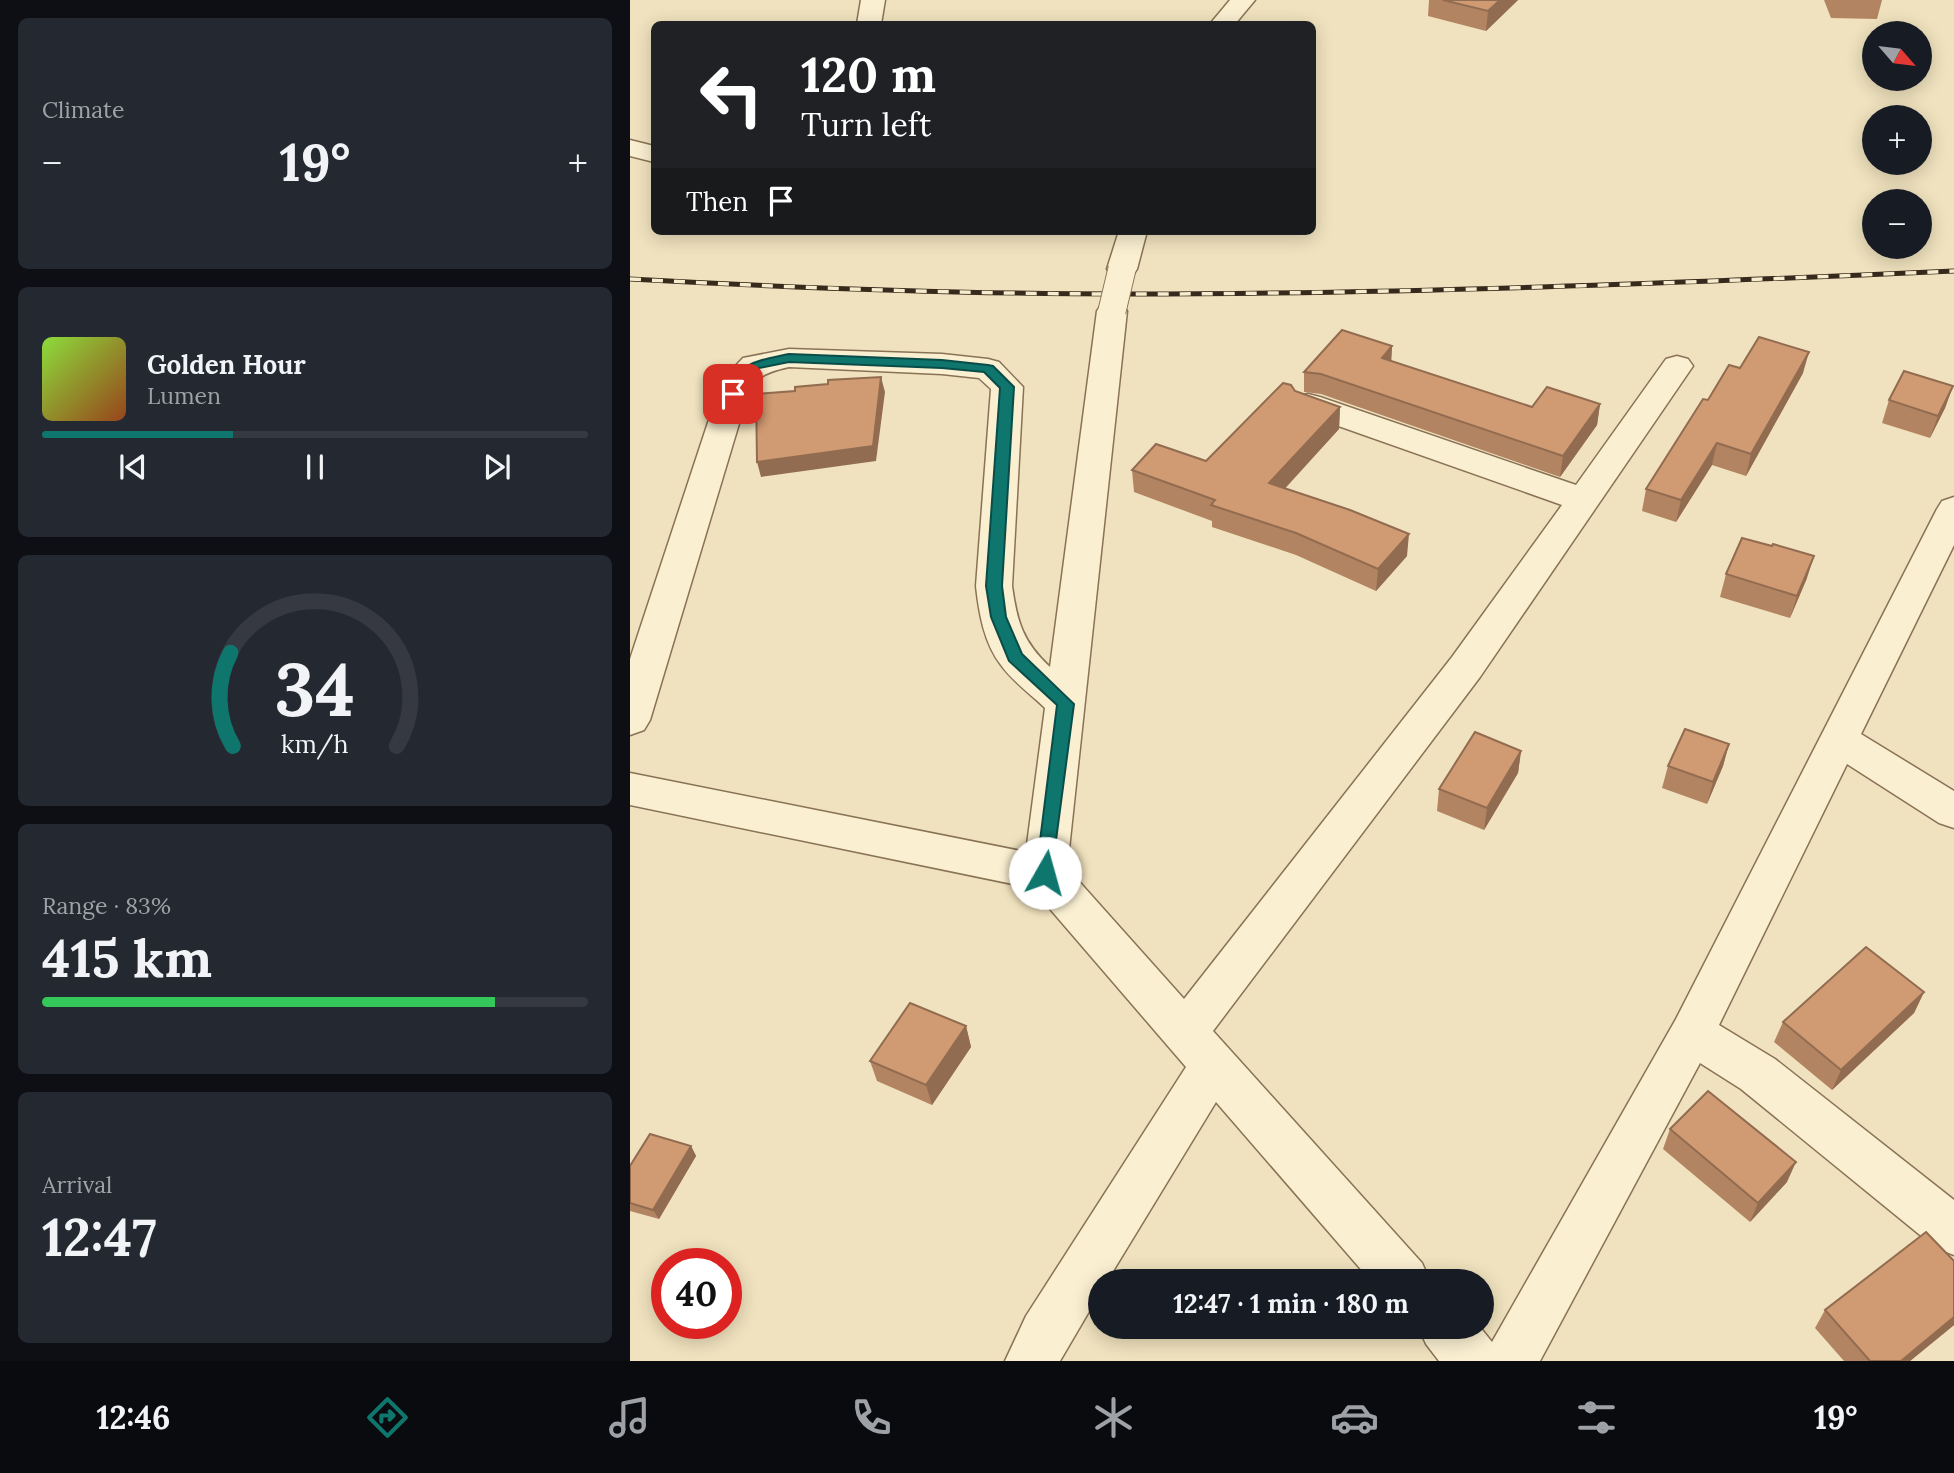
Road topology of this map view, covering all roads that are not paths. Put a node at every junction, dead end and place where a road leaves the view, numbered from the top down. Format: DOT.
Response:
graph roads {
  1 [pos="873,0"];
  2 [pos="1243,0"];
  3 [pos="870,21"];
  4 [pos="1225,21"];
  5 [pos="630,148"];
  6 [pos="651,153"];
  7 [pos="1132,235"];
  8 [pos="1677,366"];
  9 [pos="1308,404"];
  10 [pos="1583,500"];
  11 [pos="1954,509"];
  12 [pos="1066,704"];
  13 [pos="630,720"];
  14 [pos="1837,738"];
  15 [pos="630,789"];
  16 [pos="1954,811"];
  17 [pos="1045,873"];
  18 [pos="1692,1033"];
  19 [pos="1200,1048"];
  20 [pos="1954,1231"];
  21 [pos="1393,1269"];
  22 [pos="1455,1339"];
  23 [pos="1032,1361"];
  24 [pos="1474,1361"];
  25 [pos="1511,1361"];
  1 -- 3 [label="street"];
  2 -- 4 [label="street"];
  5 -- 6 [label="street"];
  7 -- 12 [label="street, bridge"];
  8 -- 10 [label="street"];
  9 -- 10 [label="street"];
  10 -- 19 [label="street"];
  11 -- 14 [label="street"];
  12 -- 13 [label="street"];
  12 -- 17 [label="street"];
  14 -- 16 [label="street"];
  14 -- 18 [label="street"];
  15 -- 17 [label="street"];
  17 -- 19 [label="street"];
  18 -- 20 [label="street"];
  18 -- 25 [label="street"];
  19 -- 21 [label="street"];
  19 -- 23 [label="street"];
  22 -- 24 [label="street"];
}
